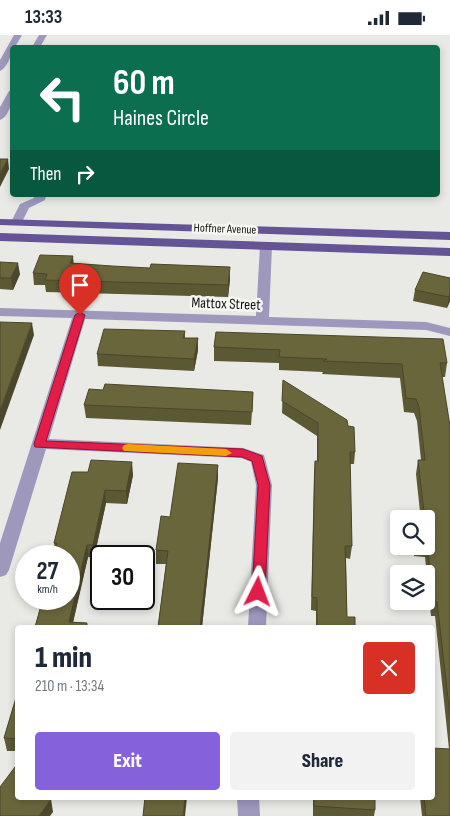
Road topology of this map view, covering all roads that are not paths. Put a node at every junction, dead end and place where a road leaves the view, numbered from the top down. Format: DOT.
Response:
graph roads {
  1 [pos="10,50"];
  2 [pos="0,68"];
  3 [pos="10,97"];
  4 [pos="0,117"];
  5 [pos="39,197"];
  6 [pos="0,222"];
  7 [pos="17,222"];
  8 [pos="450,236"];
  9 [pos="0,237"];
  10 [pos="266,246"];
  11 [pos="450,252"];
  12 [pos="0,312"];
  13 [pos="80,315"];
  14 [pos="262,321"];
  15 [pos="450,332"];
  16 [pos="39,444"];
  17 [pos="0,570"];
  18 [pos="257,625"];
  19 [pos="248,800"];
  20 [pos="249,816"];
  1 -- 2 [label="street"];
  3 -- 4 [label="street"];
  5 -- 7 [label="street"];
  6 -- 7 [label="main road, Hoffner Avenue"];
  7 -- 8 [label="main road, Hoffner Avenue"];
  9 -- 10 [label="main road, Hoffner Avenue"];
  10 -- 11 [label="main road, Hoffner Avenue"];
  10 -- 14 [label="street"];
  12 -- 13 [label="street, Mattox Street"];
  13 -- 14 [label="street, Mattox Street"];
  13 -- 16 [label="street"];
  14 -- 15 [label="street, Mattox Street"];
  16 -- 17 [label="street"];
  16 -- 18 [label="street"];
  19 -- 20 [label="street"];
}
